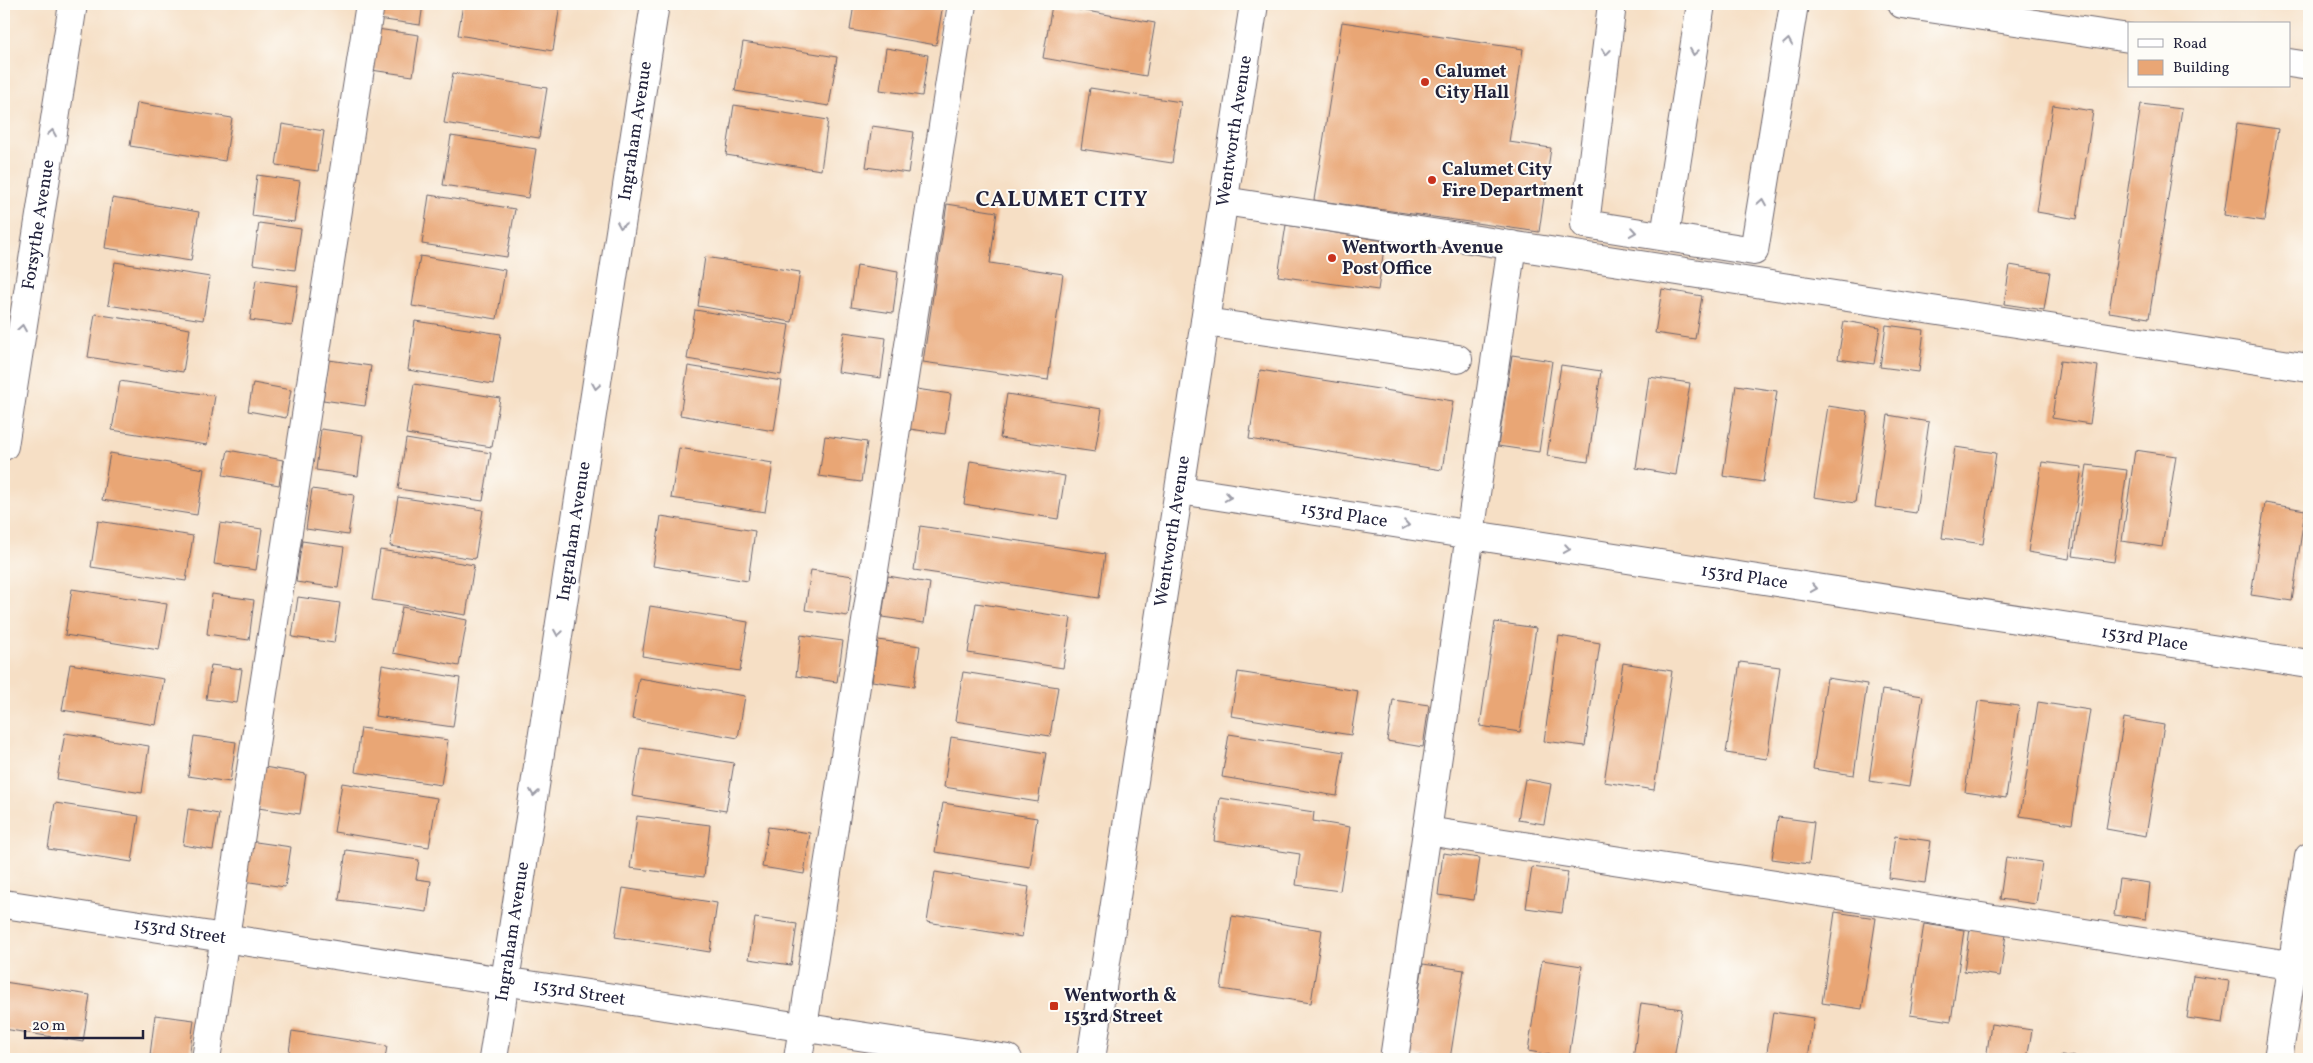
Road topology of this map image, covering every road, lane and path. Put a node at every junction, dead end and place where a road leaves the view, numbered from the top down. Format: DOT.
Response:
graph roads {
  1 [pos="73,4"];
  2 [pos="370,4"];
  3 [pos="655,4"];
  4 [pos="962,4"];
  5 [pos="1254,4"];
  6 [pos="1612,4"];
  7 [pos="1701,4"];
  8 [pos="1794,4"];
  9 [pos="1902,4"];
  10 [pos="2128,38"];
  11 [pos="2290,63"];
  12 [pos="2309,66"];
  13 [pos="1224,201"];
  14 [pos="1665,236"];
  15 [pos="1512,245"];
  16 [pos="1205,322"];
  17 [pos="1458,359"];
  18 [pos="2309,368"];
  19 [pos="4,446"];
  20 [pos="1180,490"];
  21 [pos="1469,534"];
  22 [pos="2309,664"];
  23 [pos="1427,831"];
  24 [pos="2309,857"];
  25 [pos="4,904"];
  26 [pos="225,938"];
  27 [pos="2301,967"];
  28 [pos="505,981"];
  29 [pos="802,1027"];
  30 [pos="206,1059"];
  31 [pos="493,1059"];
  32 [pos="798,1059"];
  33 [pos="1008,1059"];
  34 [pos="1091,1059"];
  35 [pos="1394,1059"];
  36 [pos="2278,1059"];
  19 -- 1 [label="street, Forsythe Avenue, one-way"];
  2 -- 26 [label="street"];
  3 -- 28 [label="street, Ingraham Avenue, one-way"];
  4 -- 29 [label="street"];
  5 -- 13 [label="street, Wentworth Avenue"];
  6 -- 14 [label="street, one-way"];
  7 -- 14 [label="street, one-way"];
  14 -- 8 [label="street, one-way"];
  9 -- 10 [label="street"];
  11 -- 12 [label="street"];
  13 -- 15 [label="street"];
  13 -- 16 [label="street, Wentworth Avenue"];
  15 -- 18 [label="street"];
  15 -- 21 [label="street"];
  16 -- 17 [label="street"];
  16 -- 20 [label="street, Wentworth Avenue"];
  20 -- 21 [label="street, 153rd Place, one-way"];
  20 -- 34 [label="street, Wentworth Avenue"];
  21 -- 22 [label="street, 153rd Place, one-way"];
  21 -- 23 [label="street"];
  23 -- 27 [label="street"];
  23 -- 35 [label="street"];
  24 -- 27 [label="street"];
  25 -- 26 [label="street, 153rd Street"];
  26 -- 28 [label="street, 153rd Street"];
  26 -- 30 [label="street"];
  27 -- 36 [label="street"];
  28 -- 29 [label="street, 153rd Street"];
  28 -- 31 [label="street, Ingraham Avenue"];
  29 -- 32 [label="street"];
  29 -- 33 [label="street, 153rd Street"];
}
